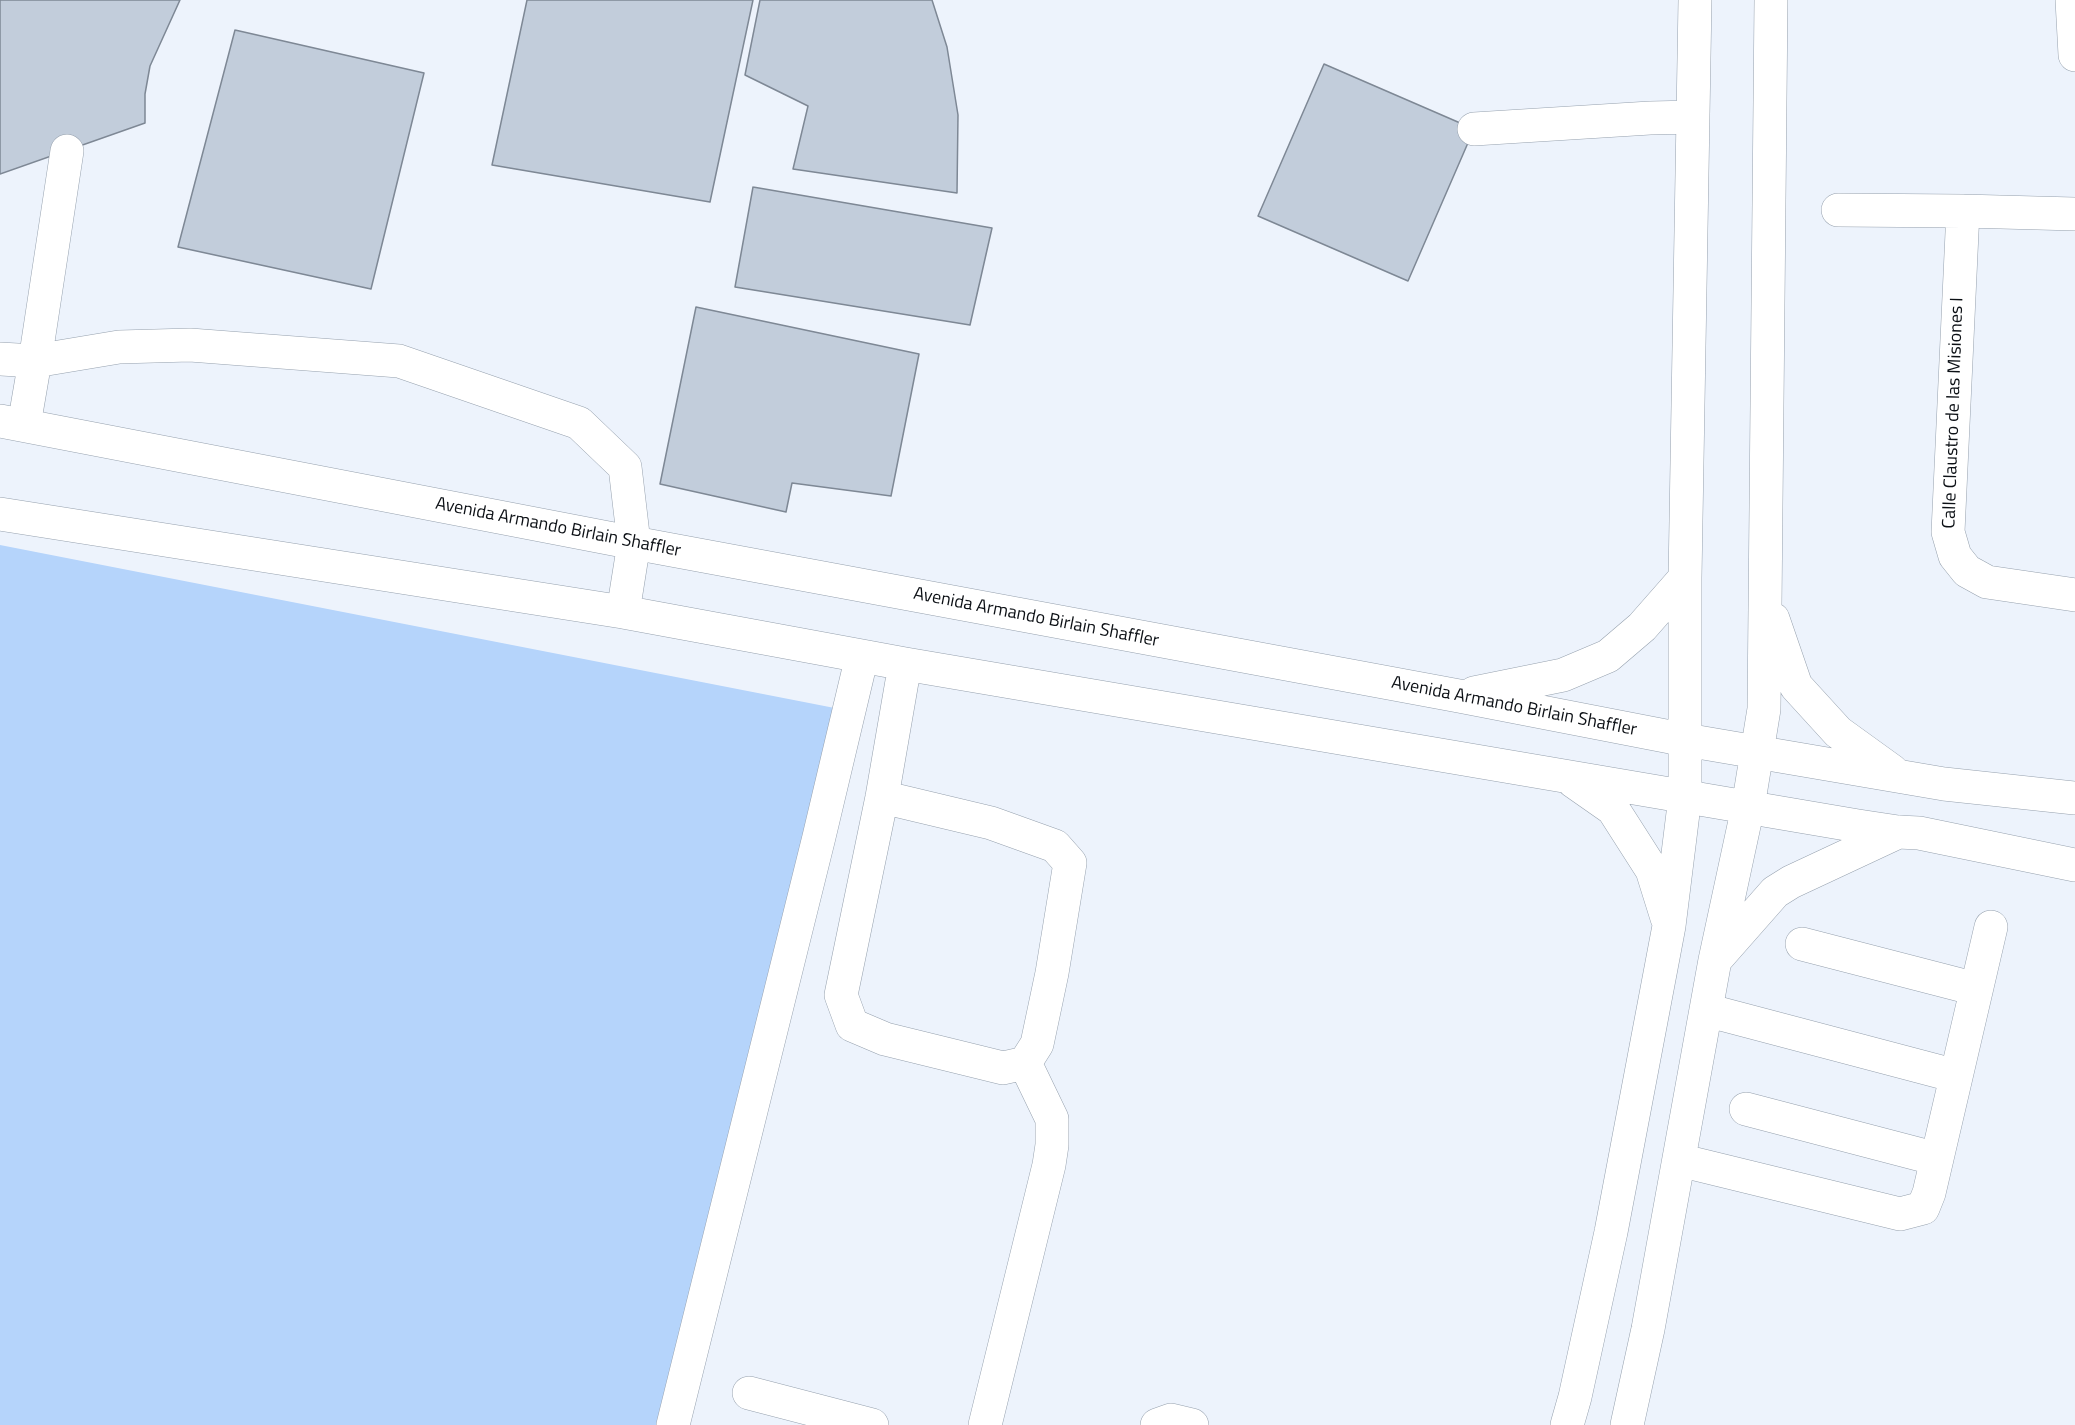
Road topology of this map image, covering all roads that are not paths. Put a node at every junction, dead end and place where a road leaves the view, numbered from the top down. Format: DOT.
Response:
graph roads {
  1 [pos="1695,0"];
  2 [pos="1771,0"];
  3 [pos="2072,0"];
  4 [pos="2075,55"];
  5 [pos="1693,117"];
  6 [pos="1474,129"];
  7 [pos="68,151"];
  8 [pos="1838,210"];
  9 [pos="1963,211"];
  10 [pos="2075,214"];
  11 [pos="0,359"];
  12 [pos="35,361"];
  13 [pos="12,423"];
  14 [pos="0,514"];
  15 [pos="634,543"];
  16 [pos="1685,578"];
  17 [pos="2075,595"];
  18 [pos="1765,596"];
  19 [pos="623,612"];
  20 [pos="862,656"];
  21 [pos="905,664"];
  22 [pos="1459,696"];
  23 [pos="1686,740"];
  24 [pos="1758,752"];
  25 [pos="1899,776"];
  26 [pos="1567,777"];
  27 [pos="1685,796"];
  28 [pos="882,797"];
  29 [pos="2075,798"];
  30 [pos="1748,807"];
  31 [pos="1898,832"];
  32 [pos="2075,865"];
  33 [pos="1669,926"];
  34 [pos="1991,927"];
  35 [pos="1802,944"];
  36 [pos="1715,960"];
  37 [pos="1976,989"];
  38 [pos="1706,1010"];
  39 [pos="1025,1063"];
  40 [pos="1956,1076"];
  41 [pos="1746,1109"];
  42 [pos="1937,1159"];
  43 [pos="1679,1160"];
  44 [pos="749,1393"];
  45 [pos="673,1425"];
  46 [pos="872,1425"];
  47 [pos="984,1425"];
  48 [pos="1157,1425"];
  49 [pos="1192,1425"];
  50 [pos="1567,1425"];
  51 [pos="1627,1425"];
  1 -- 5 [label="street"];
  2 -- 18 [label="street"];
  3 -- 4 [label="street"];
  5 -- 6 [label="street"];
  5 -- 16 [label="street"];
  7 -- 12 [label="street"];
  8 -- 9 [label="street"];
  9 -- 10 [label="street"];
  9 -- 17 [label="street, Calle Claustro de las Misiones I"];
  11 -- 12 [label="street"];
  12 -- 13 [label="street"];
  12 -- 15 [label="street"];
  13 -- 15 [label="street, Avenida Armando Birlain Shaffler"];
  14 -- 19 [label="street"];
  15 -- 19 [label="street"];
  15 -- 22 [label="street, Avenida Armando Birlain Shaffler"];
  16 -- 22 [label="street"];
  16 -- 23 [label="street"];
  18 -- 24 [label="street"];
  18 -- 25 [label="street"];
  19 -- 20 [label="street"];
  20 -- 21 [label="street"];
  20 -- 45 [label="street"];
  21 -- 26 [label="street"];
  21 -- 28 [label="street"];
  22 -- 23 [label="street, Avenida Armando Birlain Shaffler"];
  23 -- 24 [label="street, Avenida Armando Birlain Shaffler"];
  23 -- 27 [label="street"];
  24 -- 25 [label="street, Avenida Armando Birlain Shaffler"];
  24 -- 30 [label="street"];
  25 -- 29 [label="street, Avenida Armando Birlain Shaffler"];
  26 -- 27 [label="street"];
  26 -- 33 [label="street"];
  27 -- 30 [label="street"];
  27 -- 33 [label="street"];
  28 -- 39 [label="street"];
  28 -- 39 [label="street"];
  30 -- 31 [label="street"];
  30 -- 36 [label="street"];
  31 -- 32 [label="street"];
  31 -- 36 [label="street"];
  33 -- 50 [label="street"];
  34 -- 37 [label="street"];
  35 -- 37 [label="street"];
  36 -- 38 [label="street"];
  37 -- 40 [label="street"];
  38 -- 40 [label="street"];
  38 -- 43 [label="street"];
  39 -- 47 [label="street"];
  40 -- 42 [label="street"];
  41 -- 42 [label="street"];
  42 -- 43 [label="street"];
  43 -- 51 [label="street"];
  44 -- 46 [label="street"];
  48 -- 49 [label="street"];
}
